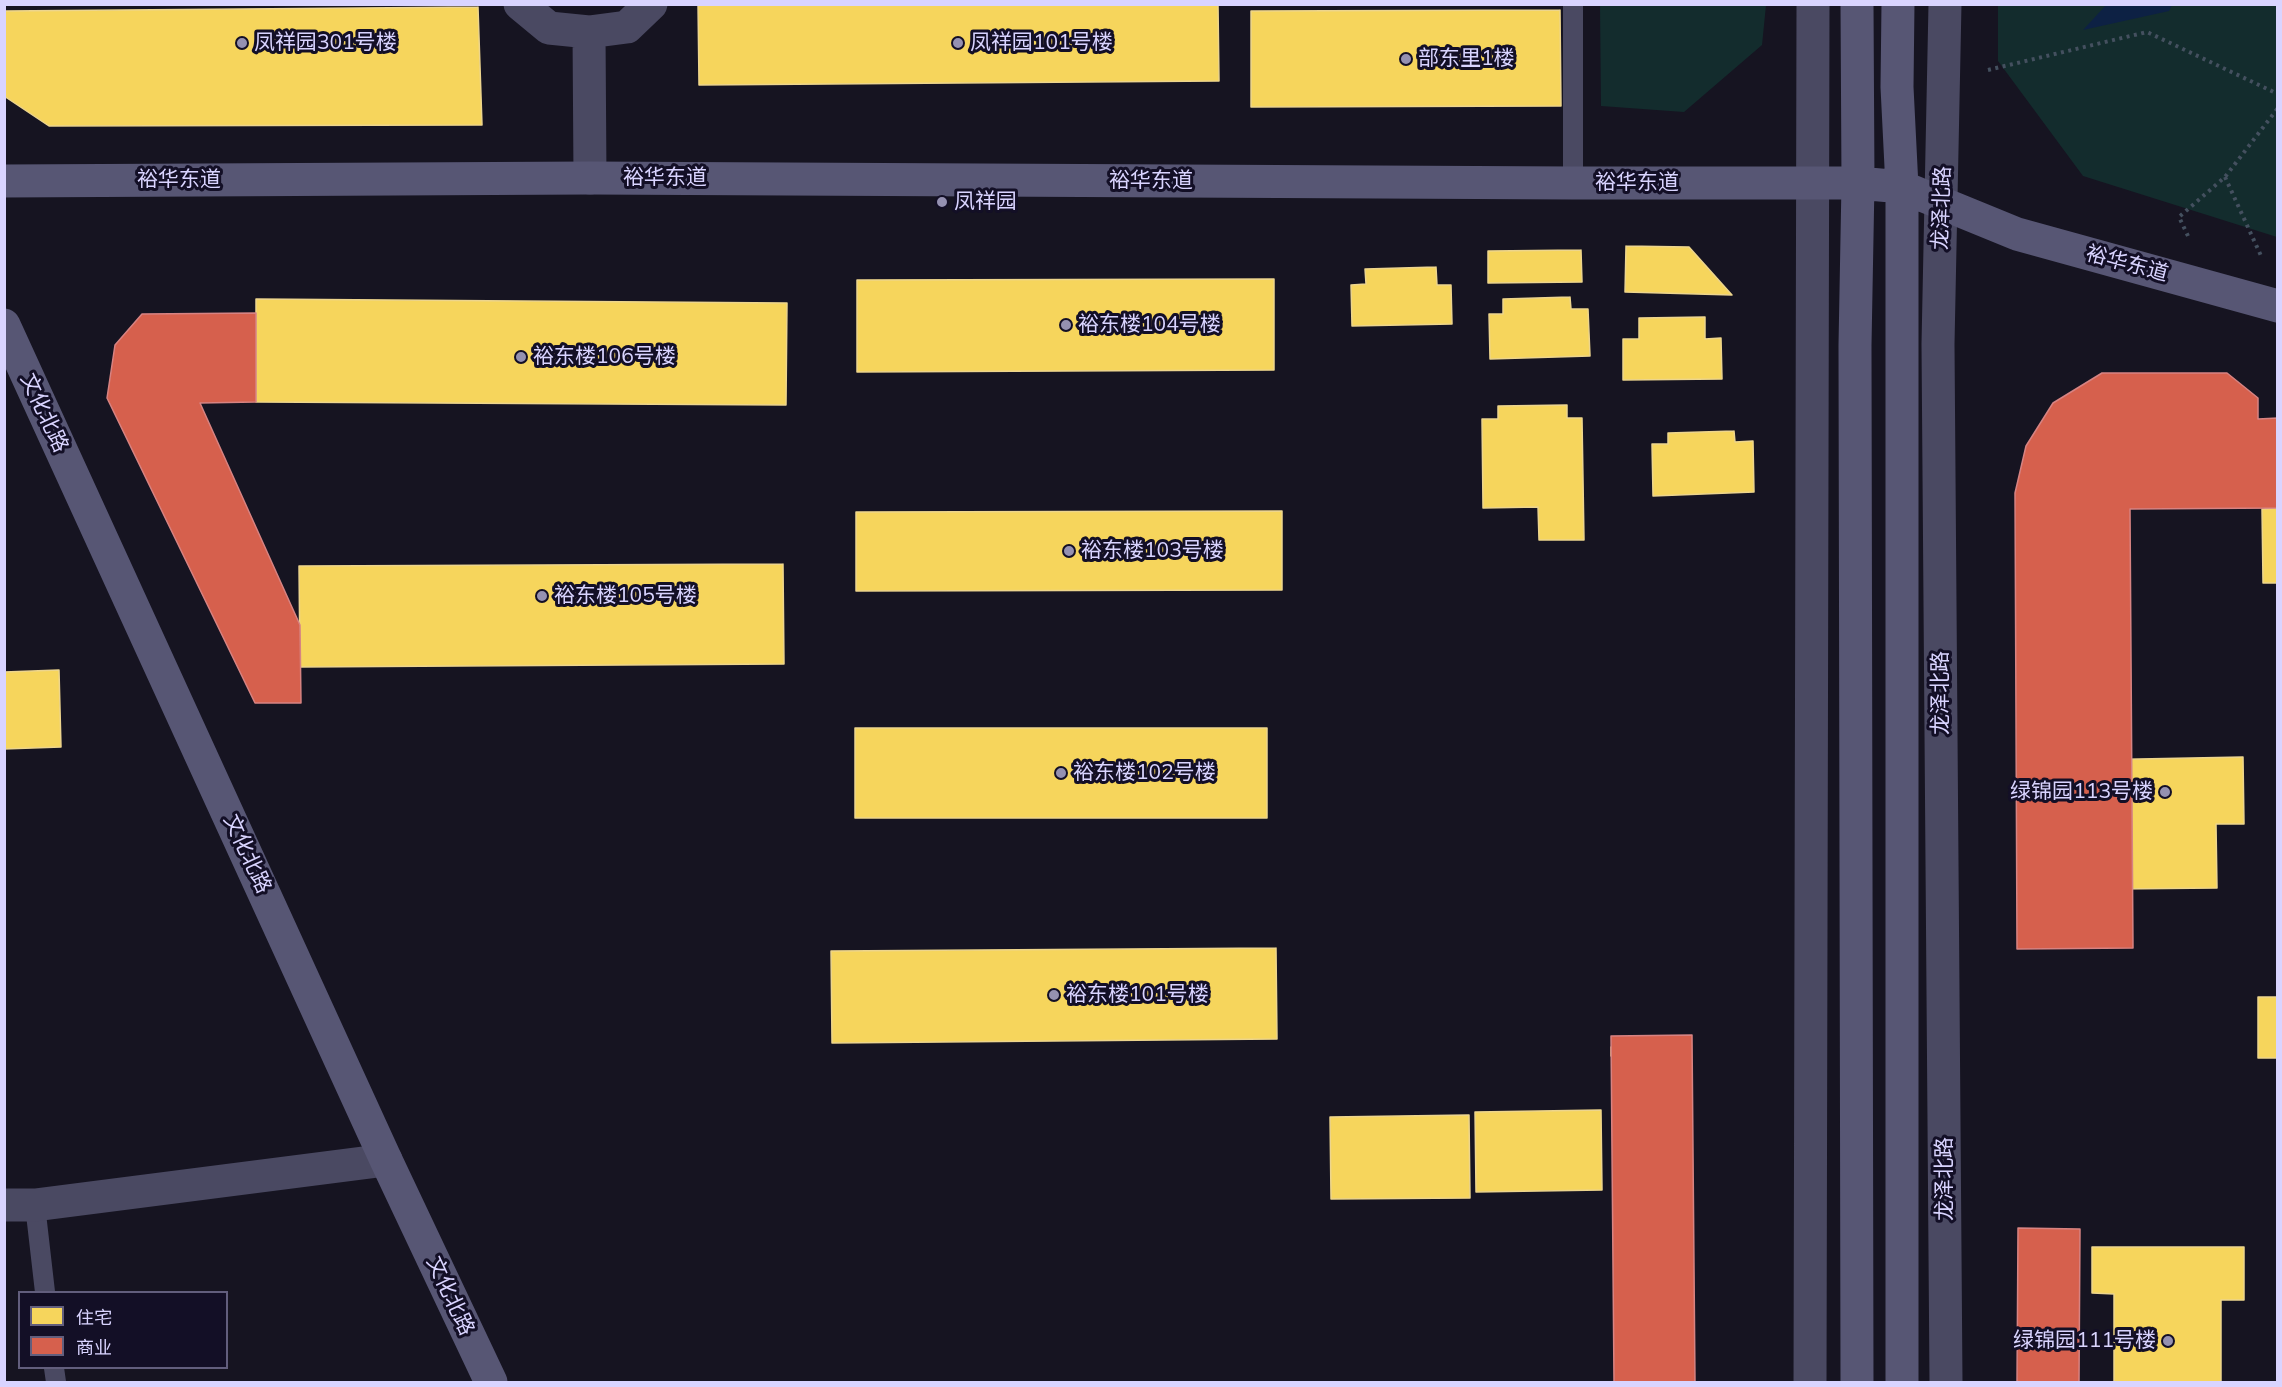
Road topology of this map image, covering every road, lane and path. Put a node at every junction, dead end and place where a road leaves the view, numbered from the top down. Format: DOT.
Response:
graph roads {
  1 [pos="520,4"];
  2 [pos="651,4"];
  3 [pos="1573,4"];
  4 [pos="1813,4"];
  5 [pos="1857,4"];
  6 [pos="1898,4"];
  7 [pos="1945,4"];
  8 [pos="589,32"];
  9 [pos="1988,70"];
  10 [pos="2277,94"];
  11 [pos="2277,108"];
  12 [pos="2224,177"];
  13 [pos="590,178"];
  14 [pos="4,181"];
  15 [pos="1574,183"];
  16 [pos="1814,183"];
  17 [pos="1858,183"];
  18 [pos="1902,186"];
  19 [pos="1942,202"];
  20 [pos="2188,236"];
  21 [pos="2262,258"];
  22 [pos="2277,306"];
  23 [pos="4,325"];
  24 [pos="386,1160"];
  25 [pos="20,1205"];
  26 [pos="44,1291"];
  27 [pos="492,1383"];
  28 [pos="1810,1383"];
  29 [pos="1857,1383"];
  30 [pos="1902,1383"];
  31 [pos="1946,1383"];
  1 -- 8 [label="street"];
  2 -- 8 [label="street"];
  3 -- 15 [label="lane"];
  4 -- 16 [label="street"];
  5 -- 17 [label="street"];
  6 -- 18 [label="street, 龙泽北路"];
  7 -- 19 [label="street, 龙泽北路"];
  8 -- 13 [label="street"];
  9 -- 10 [label="path"];
  11 -- 12 [label="path"];
  12 -- 20 [label="path"];
  12 -- 21 [label="path"];
  13 -- 14 [label="street, 裕华东道"];
  13 -- 15 [label="street, 裕华东道"];
  15 -- 16 [label="street, 裕华东道"];
  16 -- 17 [label="street, 裕华东道"];
  16 -- 28 [label="street"];
  17 -- 18 [label="street, 裕华东道"];
  17 -- 29 [label="street"];
  18 -- 19 [label="street, 裕华东道"];
  18 -- 30 [label="street, 龙泽北路"];
  19 -- 22 [label="street, 裕华东道"];
  19 -- 31 [label="street, 龙泽北路"];
  23 -- 24 [label="street, 文化北路"];
  24 -- 25 [label="street"];
  24 -- 27 [label="street, 文化北路"];
  25 -- 26 [label="lane"];
}
